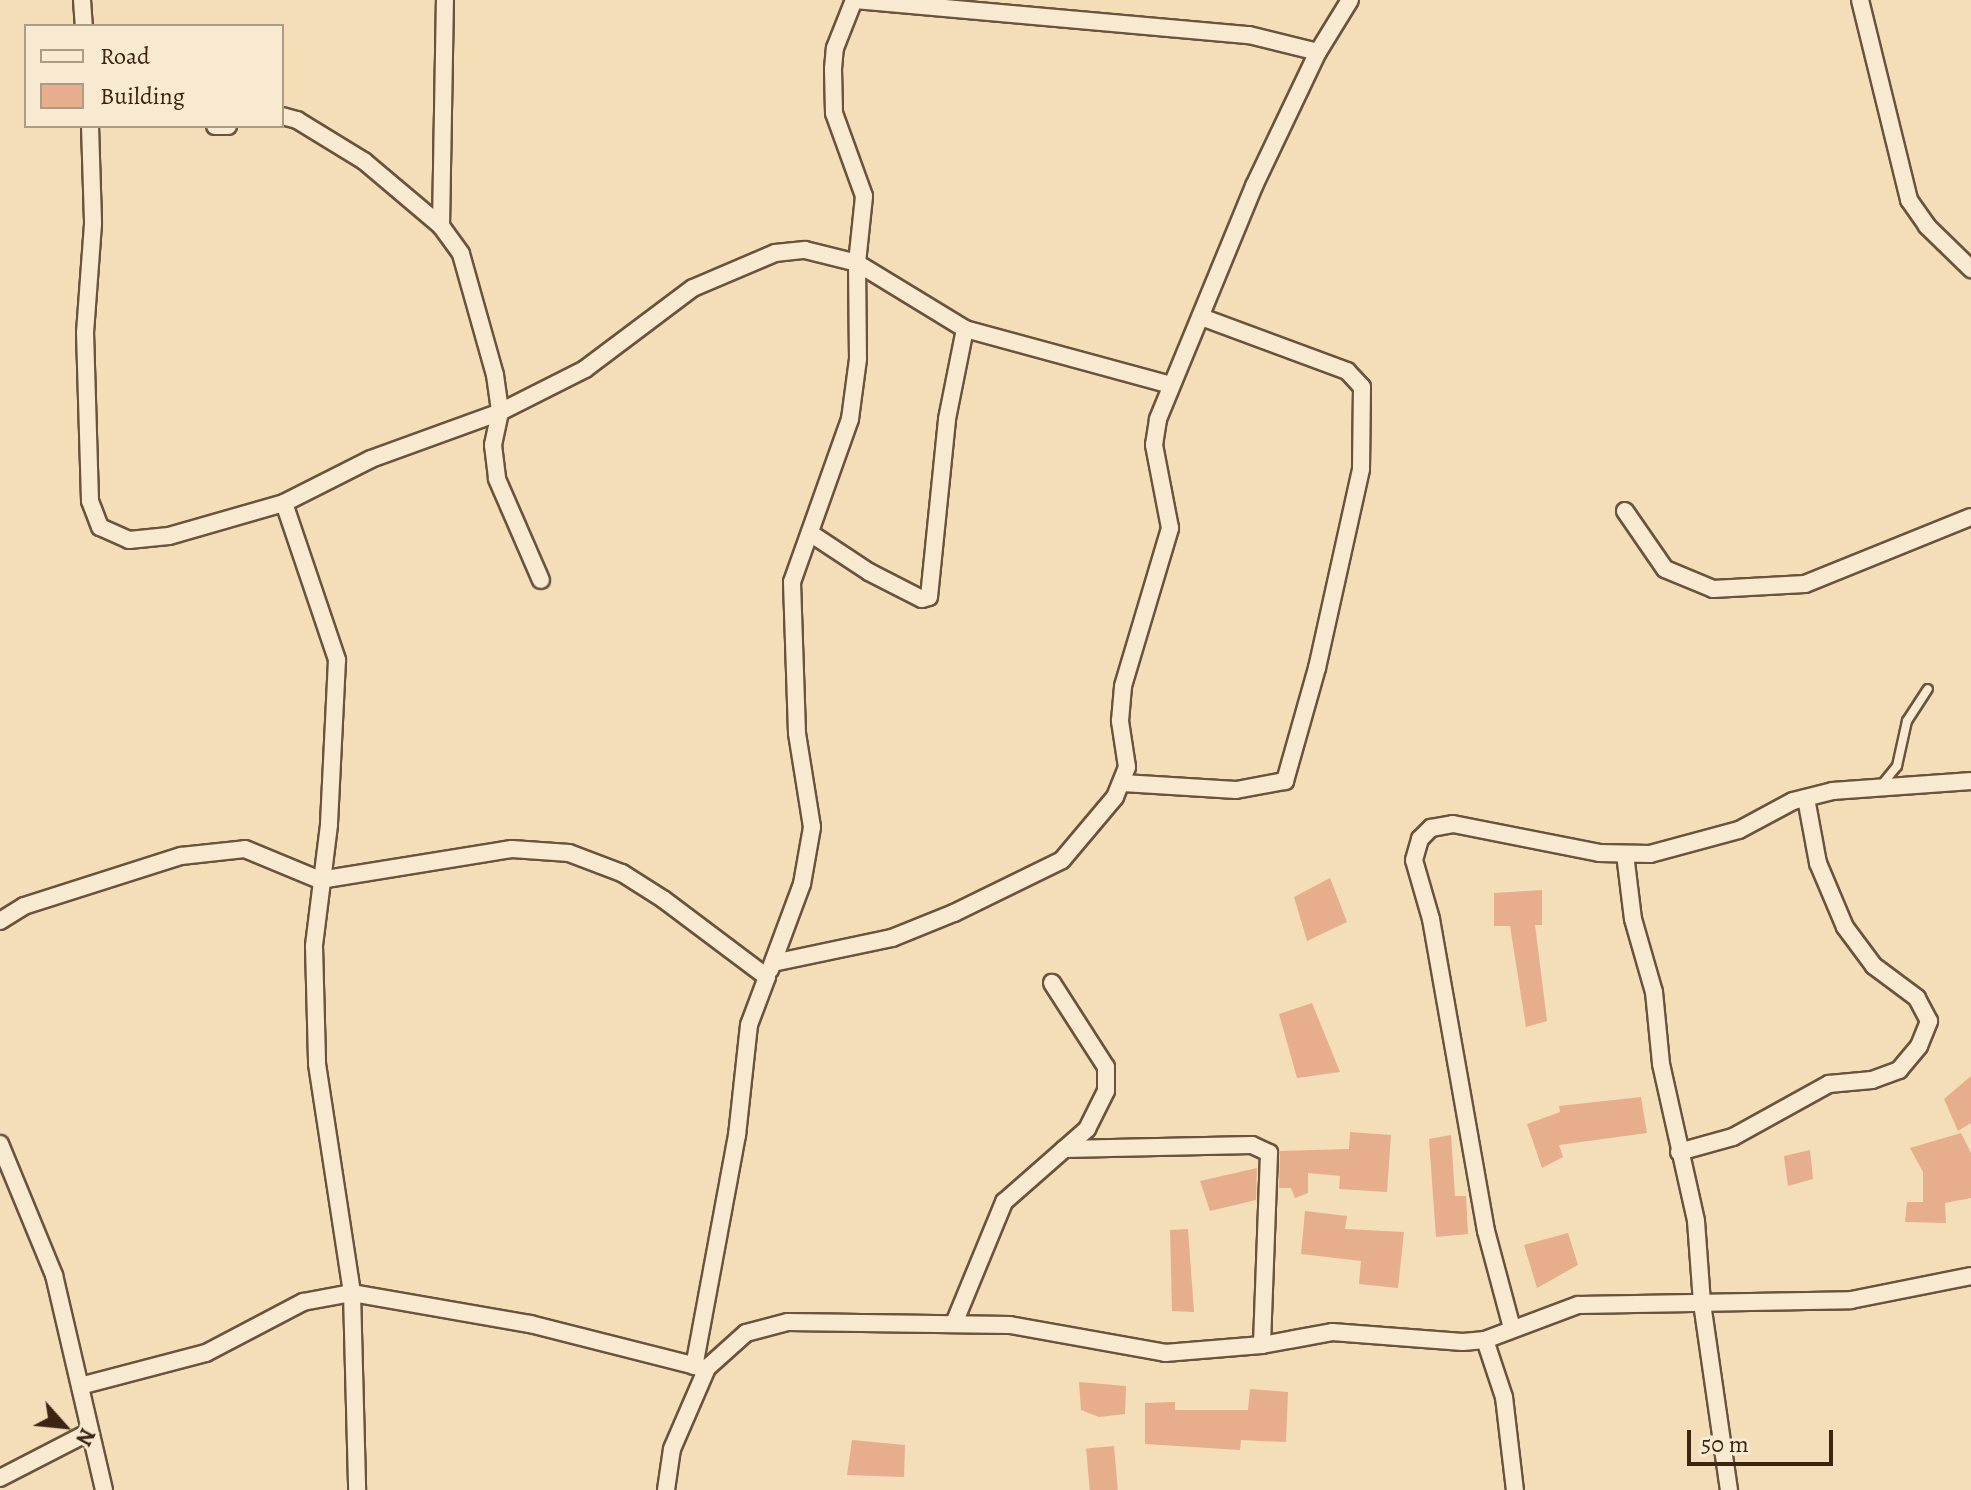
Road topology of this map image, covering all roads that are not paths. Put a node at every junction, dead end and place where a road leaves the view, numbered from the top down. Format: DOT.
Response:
graph roads {
  1 [pos="82,0"];
  2 [pos="445,0"];
  3 [pos="854,0"];
  4 [pos="1350,0"];
  5 [pos="1860,0"];
  6 [pos="84,24"];
  7 [pos="1318,52"];
  8 [pos="284,117"];
  9 [pos="90,128"];
  10 [pos="441,226"];
  11 [pos="857,263"];
  12 [pos="1971,269"];
  13 [pos="1201,317"];
  14 [pos="965,329"];
  15 [pos="1171,385"];
  16 [pos="500,412"];
  17 [pos="284,503"];
  18 [pos="1625,511"];
  19 [pos="1971,517"];
  20 [pos="810,533"];
  21 [pos="541,580"];
  22 [pos="1928,689"];
  23 [pos="1971,781"];
  24 [pos="1123,783"];
  25 [pos="1880,788"];
  26 [pos="1806,798"];
  27 [pos="1625,854"];
  28 [pos="320,880"];
  29 [pos="0,921"];
  30 [pos="770,970"];
  31 [pos="1052,983"];
  32 [pos="0,1144"];
  33 [pos="1064,1149"];
  34 [pos="1679,1152"];
  35 [pos="1971,1276"];
  36 [pos="352,1293"];
  37 [pos="1702,1303"];
  38 [pos="955,1321"];
  39 [pos="1512,1328"];
  40 [pos="1485,1340"];
  41 [pos="1262,1345"];
  42 [pos="701,1367"];
  43 [pos="80,1386"];
  44 [pos="87,1433"];
  45 [pos="0,1478"];
  46 [pos="667,1489"];
  47 [pos="104,1490"];
  48 [pos="357,1490"];
  49 [pos="1515,1490"];
  50 [pos="1729,1490"];
  1 -- 6 [label="street"];
  2 -- 10 [label="street"];
  3 -- 7 [label="street"];
  3 -- 11 [label="street"];
  4 -- 7 [label="street"];
  5 -- 12 [label="street"];
  7 -- 13 [label="street"];
  8 -- 10 [label="street"];
  9 -- 17 [label="street"];
  10 -- 16 [label="street"];
  11 -- 14 [label="street"];
  11 -- 16 [label="street"];
  11 -- 20 [label="street"];
  13 -- 15 [label="street"];
  13 -- 24 [label="street"];
  14 -- 15 [label="street"];
  14 -- 20 [label="street"];
  15 -- 24 [label="street"];
  16 -- 17 [label="street"];
  16 -- 21 [label="street"];
  17 -- 28 [label="street"];
  18 -- 19 [label="street"];
  20 -- 30 [label="street"];
  22 -- 25 [label="lane"];
  23 -- 25 [label="street"];
  24 -- 30 [label="street"];
  25 -- 26 [label="street"];
  26 -- 27 [label="street"];
  26 -- 34 [label="street"];
  27 -- 34 [label="street"];
  27 -- 39 [label="street"];
  28 -- 29 [label="street"];
  28 -- 30 [label="street"];
  28 -- 36 [label="street"];
  30 -- 42 [label="street"];
  31 -- 33 [label="street"];
  32 -- 43 [label="street"];
  33 -- 38 [label="street"];
  33 -- 41 [label="street"];
  34 -- 37 [label="street"];
  35 -- 37 [label="street"];
  36 -- 42 [label="street"];
  36 -- 43 [label="street"];
  36 -- 48 [label="street"];
  37 -- 39 [label="street"];
  37 -- 50 [label="street"];
  38 -- 41 [label="street"];
  38 -- 42 [label="street"];
  39 -- 40 [label="street"];
  40 -- 41 [label="street"];
  40 -- 49 [label="street"];
  42 -- 46 [label="street"];
  43 -- 44 [label="street"];
  44 -- 45 [label="street"];
  44 -- 47 [label="street"];
}
